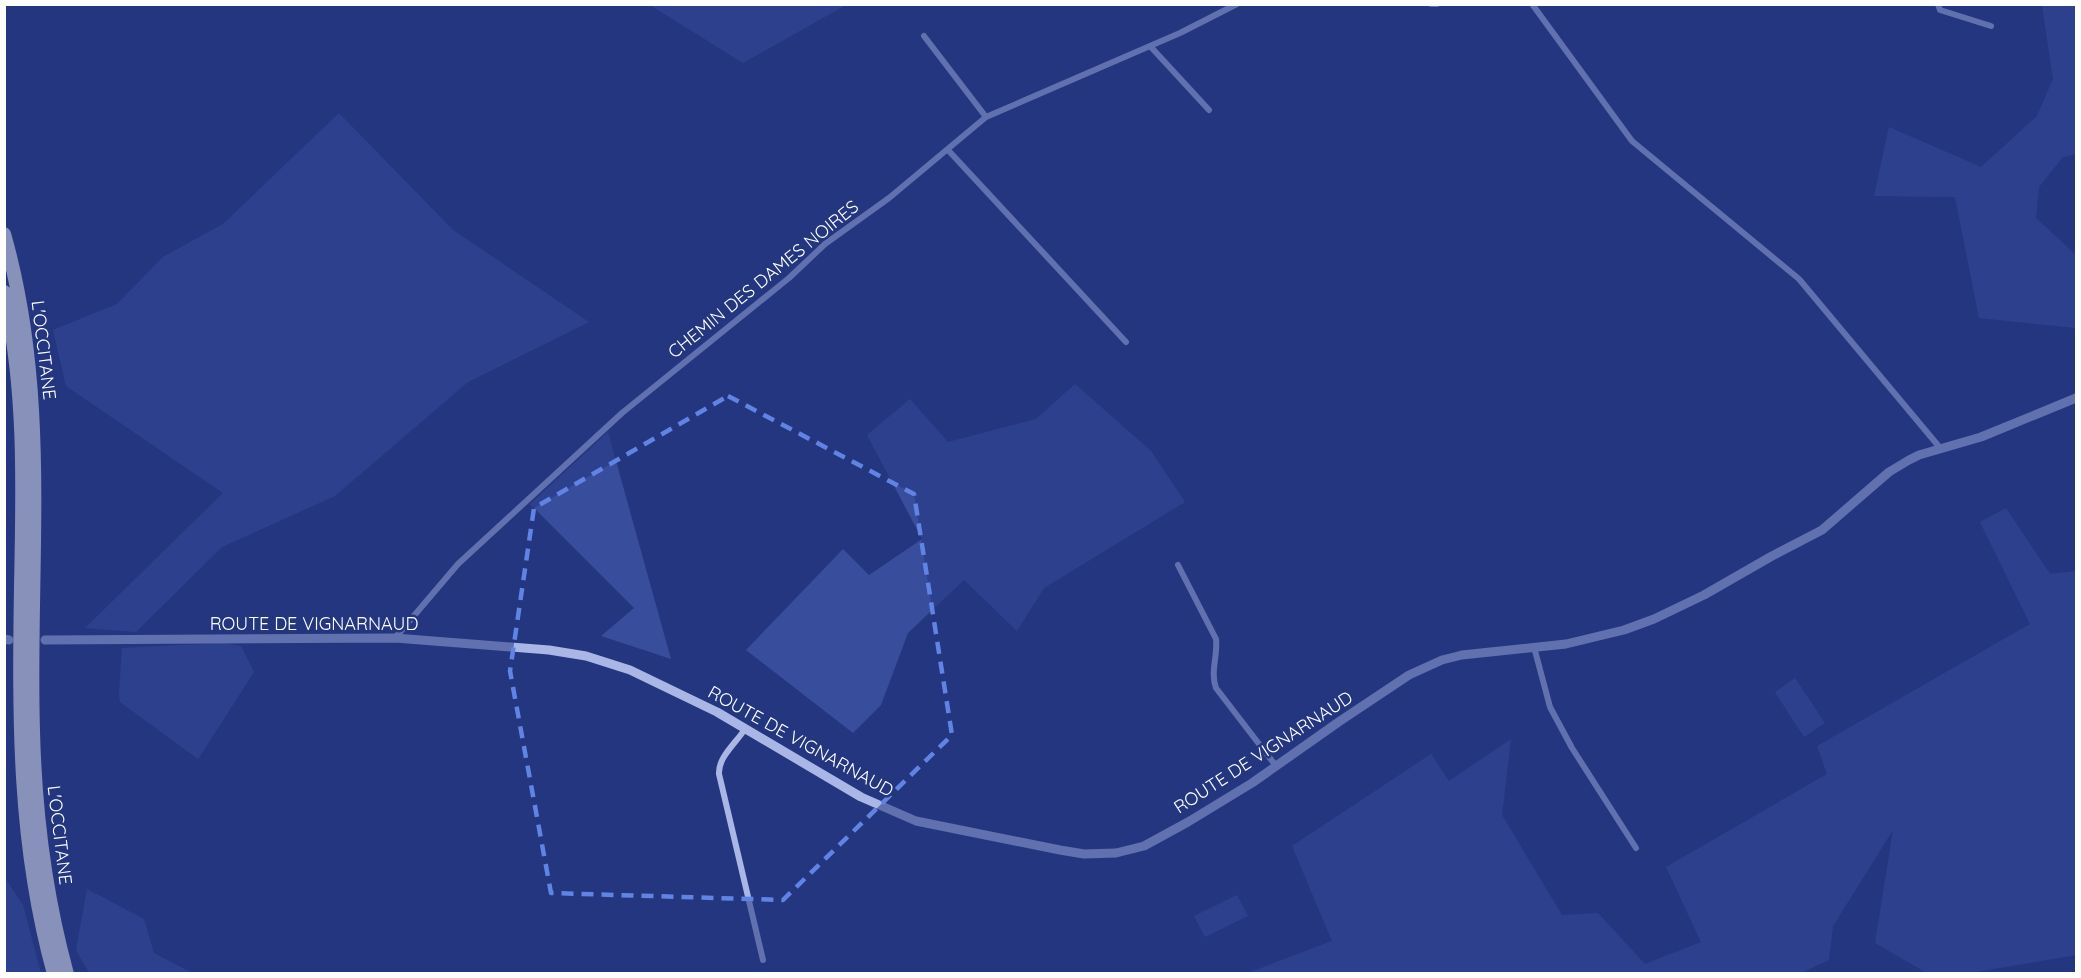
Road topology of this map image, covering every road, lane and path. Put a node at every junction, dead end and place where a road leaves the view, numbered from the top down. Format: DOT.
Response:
graph roads {
  1 [pos="1237,4"];
  2 [pos="1431,4"];
  3 [pos="1437,4"];
  4 [pos="1532,4"];
  5 [pos="1938,4"];
  6 [pos="1992,26"];
  7 [pos="924,36"];
  8 [pos="1150,46"];
  9 [pos="1209,110"];
  10 [pos="986,117"];
  11 [pos="948,150"];
  12 [pos="4,234"];
  13 [pos="4,292"];
  14 [pos="1126,342"];
  15 [pos="2076,398"];
  16 [pos="1941,449"];
  17 [pos="1178,565"];
  18 [pos="395,638"];
  19 [pos="45,640"];
  20 [pos="1534,647"];
  21 [pos="745,729"];
  22 [pos="1276,766"];
  23 [pos="1636,848"];
  24 [pos="763,960"];
  25 [pos="54,974"];
  26 [pos="67,974"];
  1 -- 8 [label="street, CHEMIN DES DAMES NOIRES"];
  2 -- 3 [label="street"];
  4 -- 16 [label="street"];
  5 -- 6 [label="street"];
  7 -- 10 [label="street"];
  8 -- 9 [label="street"];
  8 -- 10 [label="street, CHEMIN DES DAMES NOIRES"];
  10 -- 11 [label="street, CHEMIN DES DAMES NOIRES"];
  11 -- 14 [label="street"];
  11 -- 18 [label="street, CHEMIN DES DAMES NOIRES"];
  12 -- 26 [label="highway, L'OCCITANE"];
  13 -- 25 [label="highway, L'OCCITANE"];
  15 -- 16 [label="street, ROUTE DE VIGNARNAUD"];
  16 -- 20 [label="street, ROUTE DE VIGNARNAUD"];
  17 -- 22 [label="street"];
  18 -- 19 [label="street, ROUTE DE VIGNARNAUD"];
  18 -- 21 [label="street, ROUTE DE VIGNARNAUD"];
  20 -- 22 [label="street, ROUTE DE VIGNARNAUD"];
  20 -- 23 [label="street"];
  21 -- 22 [label="street, ROUTE DE VIGNARNAUD"];
  21 -- 24 [label="street"];
}
